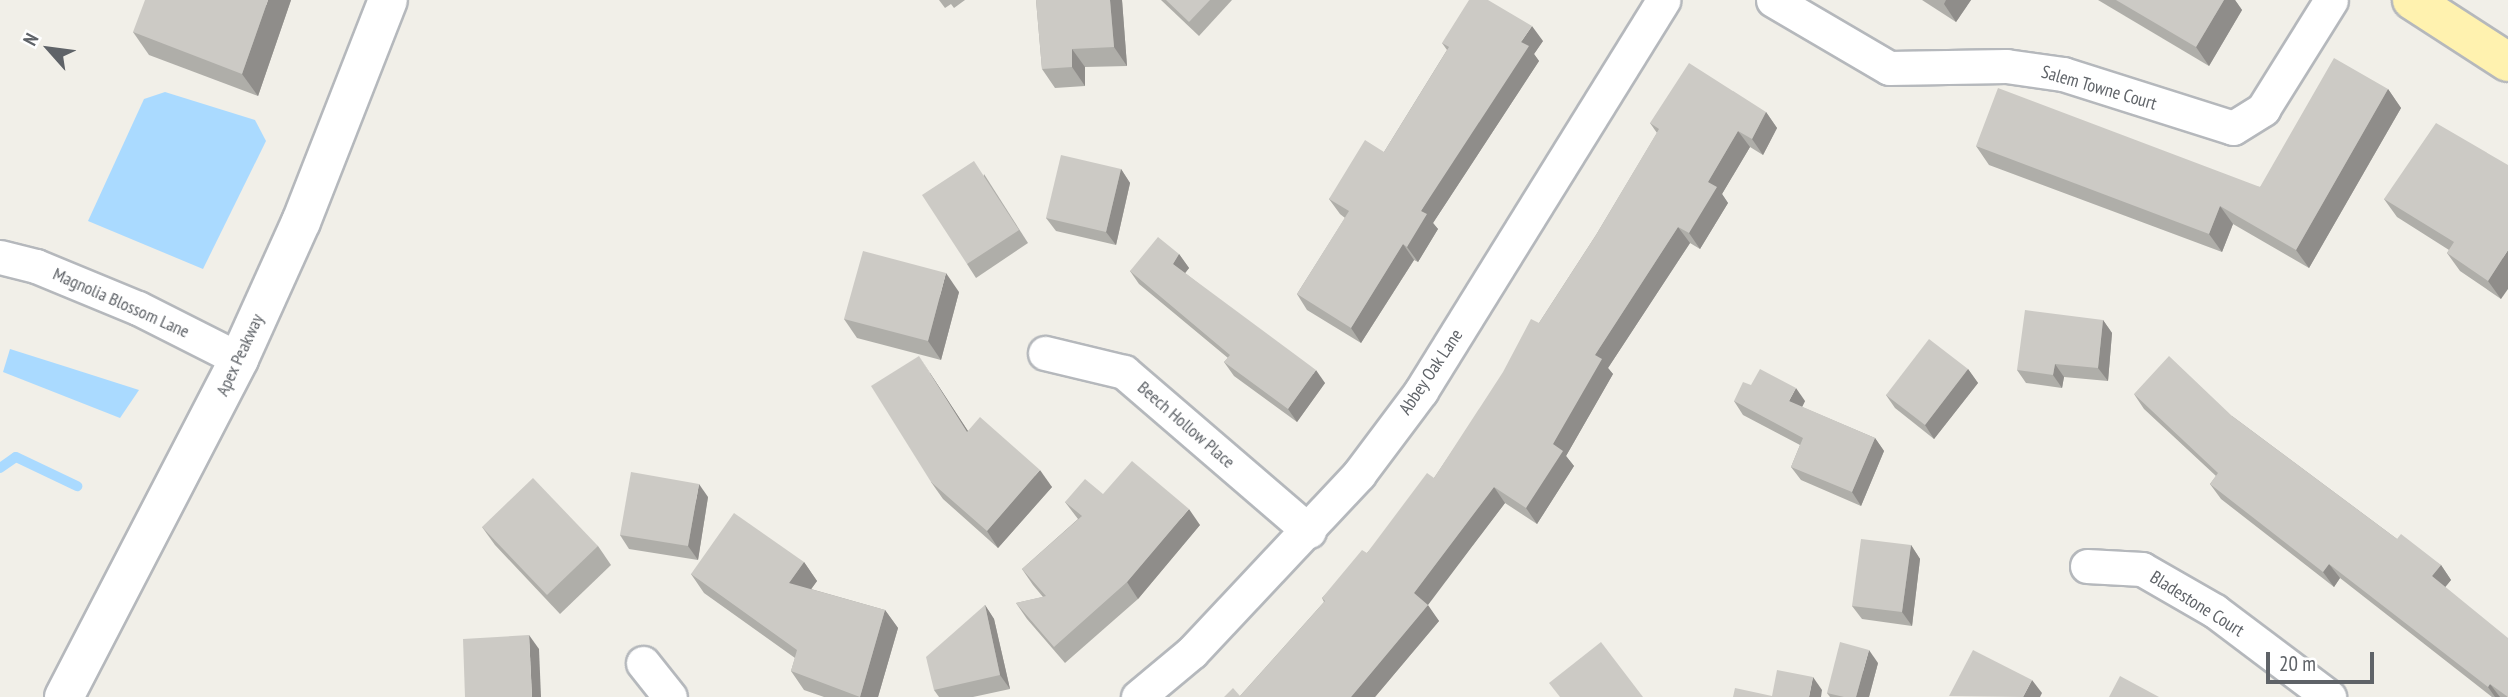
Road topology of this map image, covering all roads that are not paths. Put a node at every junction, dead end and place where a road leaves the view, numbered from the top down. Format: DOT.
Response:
graph roads {
  1 [pos="388,0"];
  2 [pos="1663,0"];
  3 [pos="1773,0"];
  4 [pos="2331,0"];
  5 [pos="2412,0"];
  6 [pos="2508,62"];
  7 [pos="0,257"];
  8 [pos="1045,353"];
  9 [pos="239,359"];
  10 [pos="1309,531"];
  11 [pos="2087,566"];
  12 [pos="643,663"];
  13 [pos="64,697"];
  14 [pos="670,697"];
  15 [pos="1138,697"];
  16 [pos="2329,697"];
  1 -- 9 [label="main road, Apex Peakway"];
  2 -- 10 [label="street, Abbey Oak Lane"];
  3 -- 4 [label="street, Salem Towne Court"];
  5 -- 6 [label="main road"];
  7 -- 9 [label="street, Magnolia Blossom Lane"];
  8 -- 10 [label="street, Beech Hollow Place"];
  9 -- 13 [label="main road, Apex Peakway"];
  10 -- 15 [label="street, Abbey Oak Lane"];
  11 -- 16 [label="street, Bladestone Court"];
  12 -- 14 [label="street"];
}
